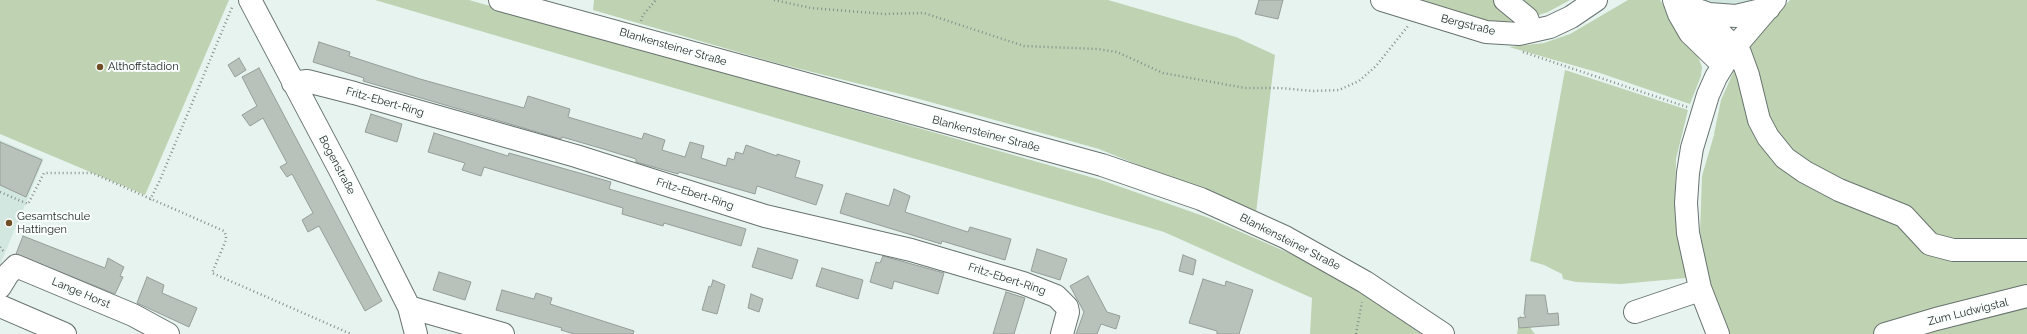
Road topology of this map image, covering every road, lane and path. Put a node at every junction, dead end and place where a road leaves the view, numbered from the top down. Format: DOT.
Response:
graph roads {
  1 [pos="500,0"];
  2 [pos="656,0"];
  3 [pos="774,0"];
  4 [pos="1382,0"];
  5 [pos="1505,0"];
  6 [pos="1596,0"];
  7 [pos="1674,0"];
  8 [pos="242,1"];
  9 [pos="1772,4"];
  10 [pos="1691,5"];
  11 [pos="1419,11"];
  12 [pos="1532,31"];
  13 [pos="636,37"];
  14 [pos="1519,51"];
  15 [pos="1729,56"];
  16 [pos="293,83"];
  17 [pos="1702,114"];
  18 [pos="0,192"];
  19 [pos="150,200"];
  20 [pos="2027,250"];
  21 [pos="1365,282"];
  22 [pos="0,287"];
  23 [pos="1700,290"];
  24 [pos="2027,296"];
  25 [pos="0,306"];
  26 [pos="409,307"];
  27 [pos="1634,312"];
  28 [pos="65,334"];
  29 [pos="168,334"];
  30 [pos="351,334"];
  31 [pos="416,334"];
  32 [pos="503,334"];
  33 [pos="1062,334"];
  34 [pos="1356,334"];
  35 [pos="1443,334"];
  36 [pos="1718,334"];
  37 [pos="1885,334"];
  1 -- 13 [label="street, Blankensteiner Straße"];
  2 -- 13 [label="path"];
  3 -- 11 [label="path"];
  4 -- 11 [label="street, Bergstraße"];
  5 -- 12 [label="street"];
  6 -- 12 [label="street, Bergstraße"];
  7 -- 15 [label="street"];
  8 -- 16 [label="street, Bogenstraße"];
  8 -- 19 [label="path"];
  9 -- 10 [label="street"];
  9 -- 15 [label="street"];
  10 -- 15 [label="street"];
  11 -- 12 [label="street, Bergstraße"];
  13 -- 21 [label="street, Blankensteiner Straße"];
  14 -- 17 [label="path"];
  15 -- 17 [label="street"];
  15 -- 20 [label="street"];
  16 -- 26 [label="street, Bogenstraße"];
  16 -- 33 [label="street, Fritz-Ebert-Ring"];
  17 -- 23 [label="street"];
  18 -- 19 [label="path"];
  19 -- 30 [label="path"];
  21 -- 34 [label="path"];
  21 -- 35 [label="street, Blankensteiner Straße"];
  22 -- 29 [label="street, Lange Horst"];
  23 -- 27 [label="street"];
  23 -- 36 [label="street"];
  24 -- 37 [label="street, Zum Ludwigstal"];
  25 -- 28 [label="street"];
  26 -- 31 [label="street, Bogenstraße"];
  26 -- 32 [label="street"];
}
